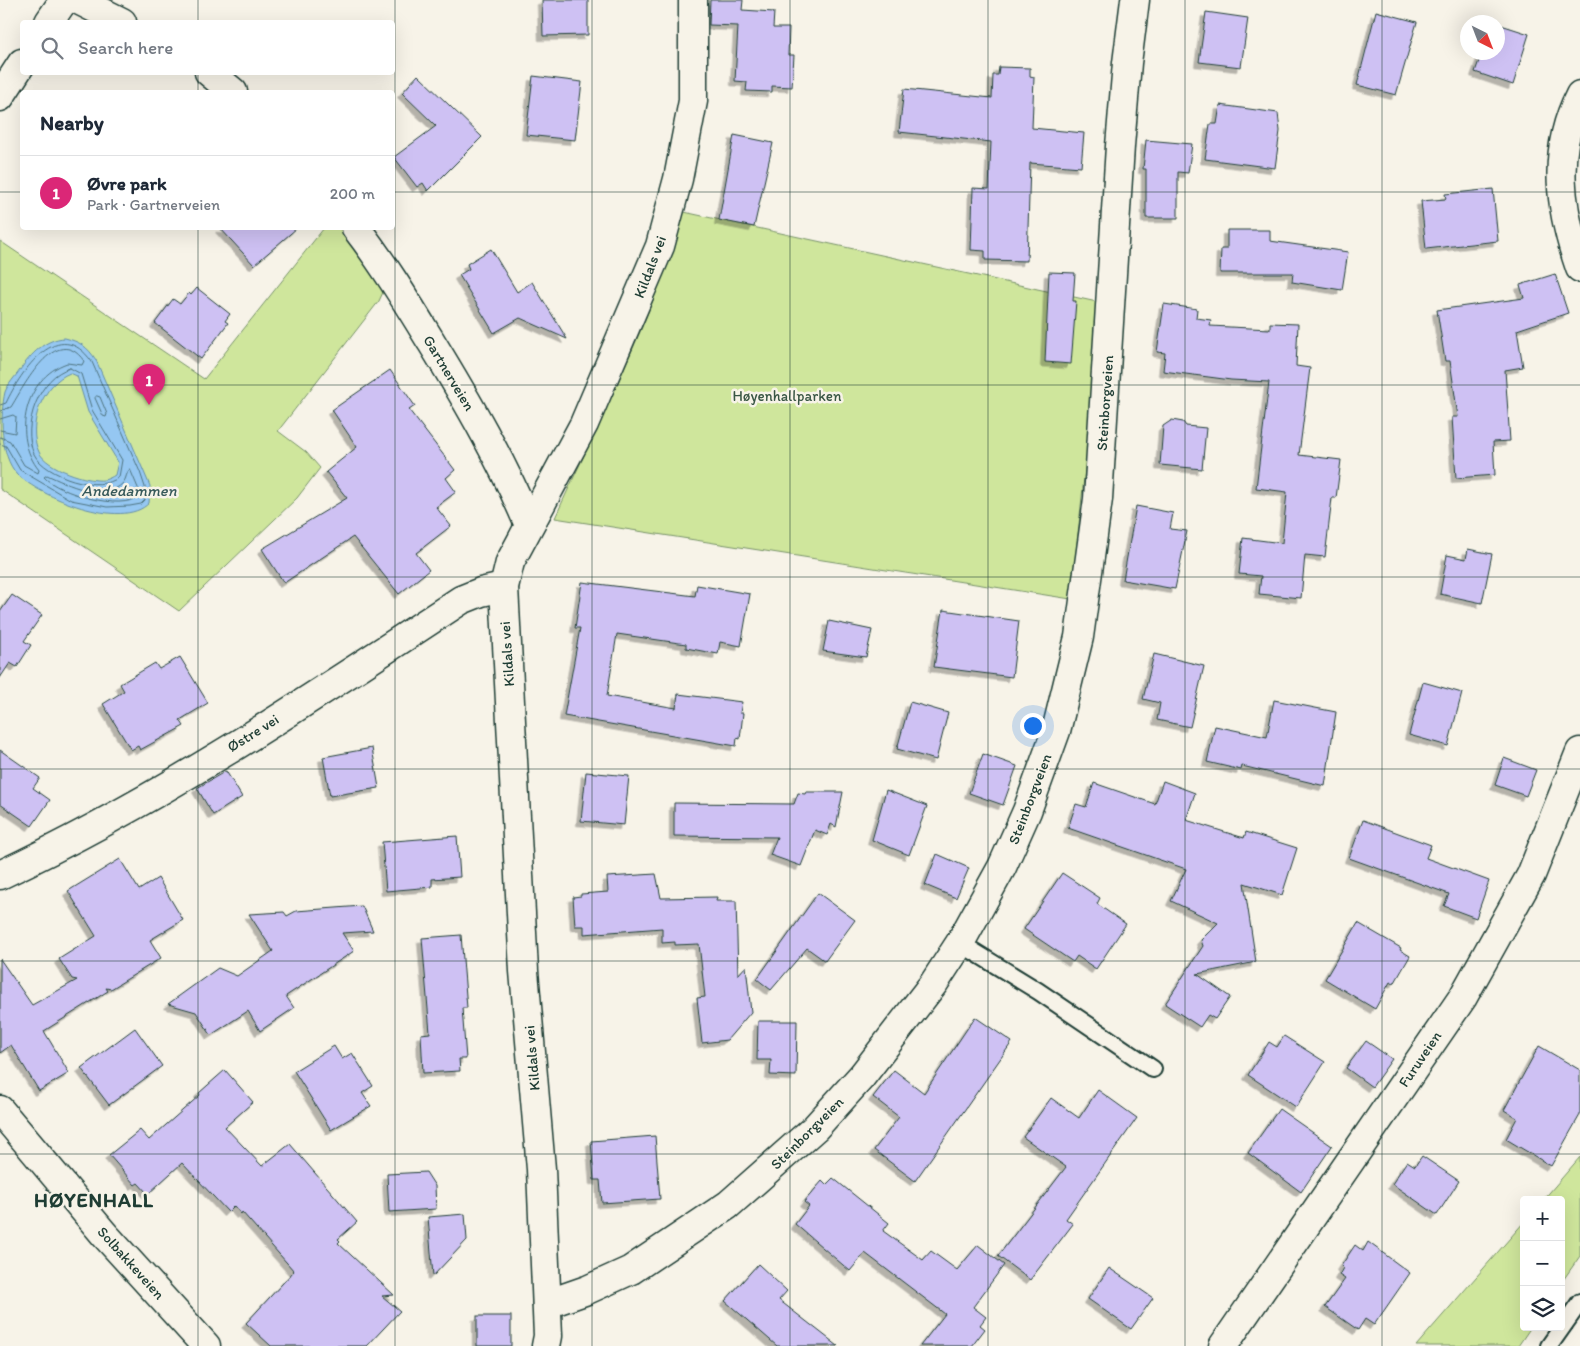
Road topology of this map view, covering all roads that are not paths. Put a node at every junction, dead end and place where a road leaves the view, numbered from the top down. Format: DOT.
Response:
graph roads {
  1 [pos="64,0"];
  2 [pos="78,0"];
  3 [pos="692,0"];
  4 [pos="1135,0"];
  5 [pos="50,20"];
  6 [pos="118,20"];
  7 [pos="20,66"];
  8 [pos="213,75"];
  9 [pos="231,90"];
  10 [pos="1580,95"];
  11 [pos="0,97"];
  12 [pos="357,230"];
  13 [pos="1580,268"];
  14 [pos="529,525"];
  15 [pos="504,587"];
  16 [pos="1580,752"];
  17 [pos="0,875"];
  18 [pos="960,943"];
  19 [pos="1153,1069"];
  20 [pos="0,1110"];
  21 [pos="1580,1302"];
  22 [pos="547,1304"];
  23 [pos="206,1346"];
  24 [pos="546,1346"];
  25 [pos="1223,1346"];
  26 [pos="1549,1346"];
  1 -- 5 [label="street"];
  2 -- 6 [label="street"];
  3 -- 14 [label="street, Kildals vei"];
  4 -- 18 [label="street, Steinborgveien"];
  7 -- 11 [label="street"];
  8 -- 9 [label="street"];
  10 -- 13 [label="street"];
  12 -- 14 [label="street, Gartnerveien"];
  14 -- 15 [label="street, Kildals vei"];
  15 -- 17 [label="street, Østre vei"];
  15 -- 22 [label="street, Kildals vei"];
  16 -- 25 [label="street, Furuveien"];
  18 -- 19 [label="lane"];
  18 -- 22 [label="street, Steinborgveien"];
  20 -- 23 [label="street, Solbakkeveien"];
  21 -- 26 [label="lane"];
  22 -- 24 [label="street, Kildals vei"];
}
